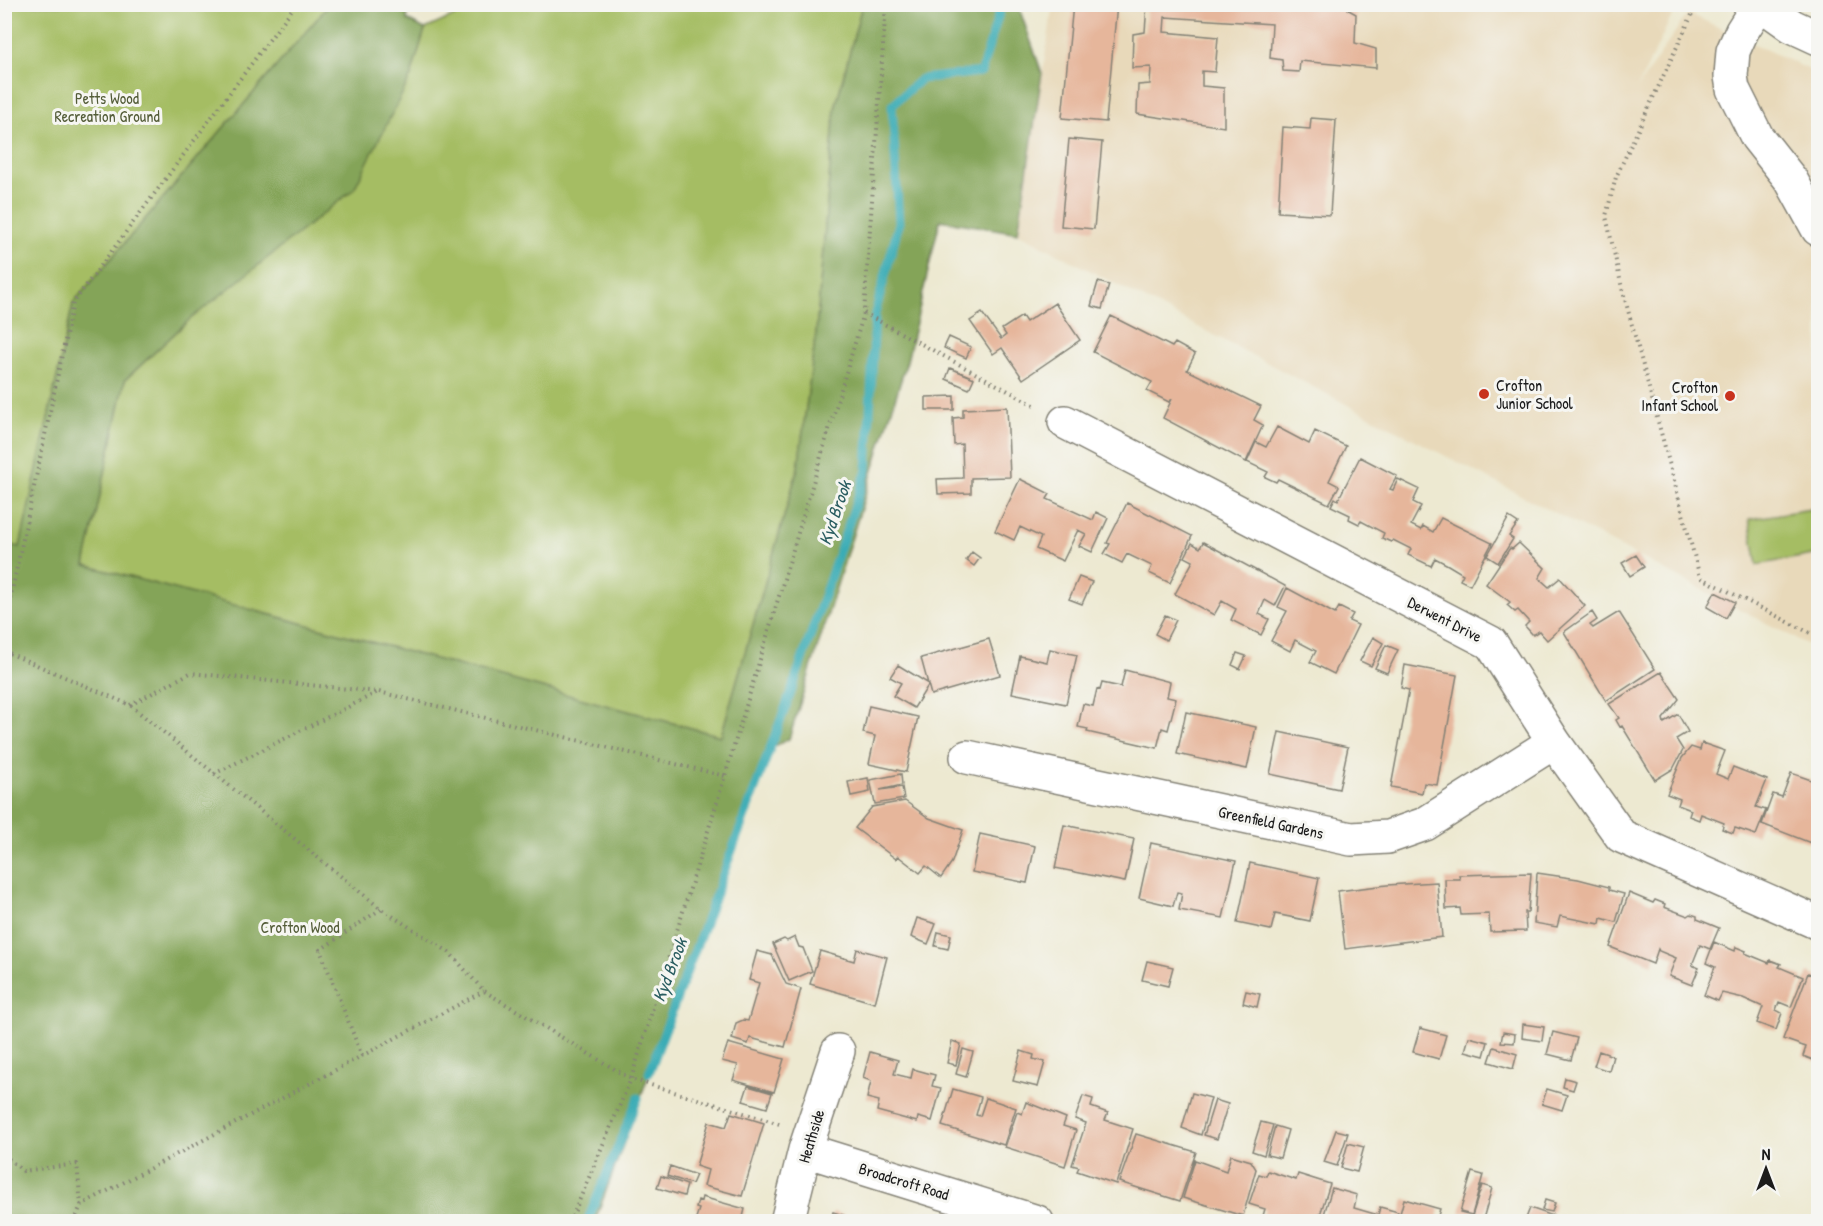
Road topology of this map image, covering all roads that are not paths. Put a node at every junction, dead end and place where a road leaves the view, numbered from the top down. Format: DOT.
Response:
graph roads {
  1 [pos="1760,4"];
  2 [pos="1818,38"];
  3 [pos="1818,229"];
  4 [pos="1065,422"];
  5 [pos="1554,742"];
  6 [pos="967,757"];
  7 [pos="1818,923"];
  8 [pos="838,1051"];
  9 [pos="808,1142"];
  10 [pos="787,1221"];
  11 [pos="1037,1221"];
  1 -- 2 [label="street"];
  1 -- 3 [label="street"];
  4 -- 5 [label="street, Derwent Drive"];
  5 -- 6 [label="street, Greenfield Gardens"];
  5 -- 7 [label="street, Derwent Drive"];
  8 -- 9 [label="street, Heathside"];
  9 -- 10 [label="street, Heathside"];
  9 -- 11 [label="street, Broadcroft Road"];
}
